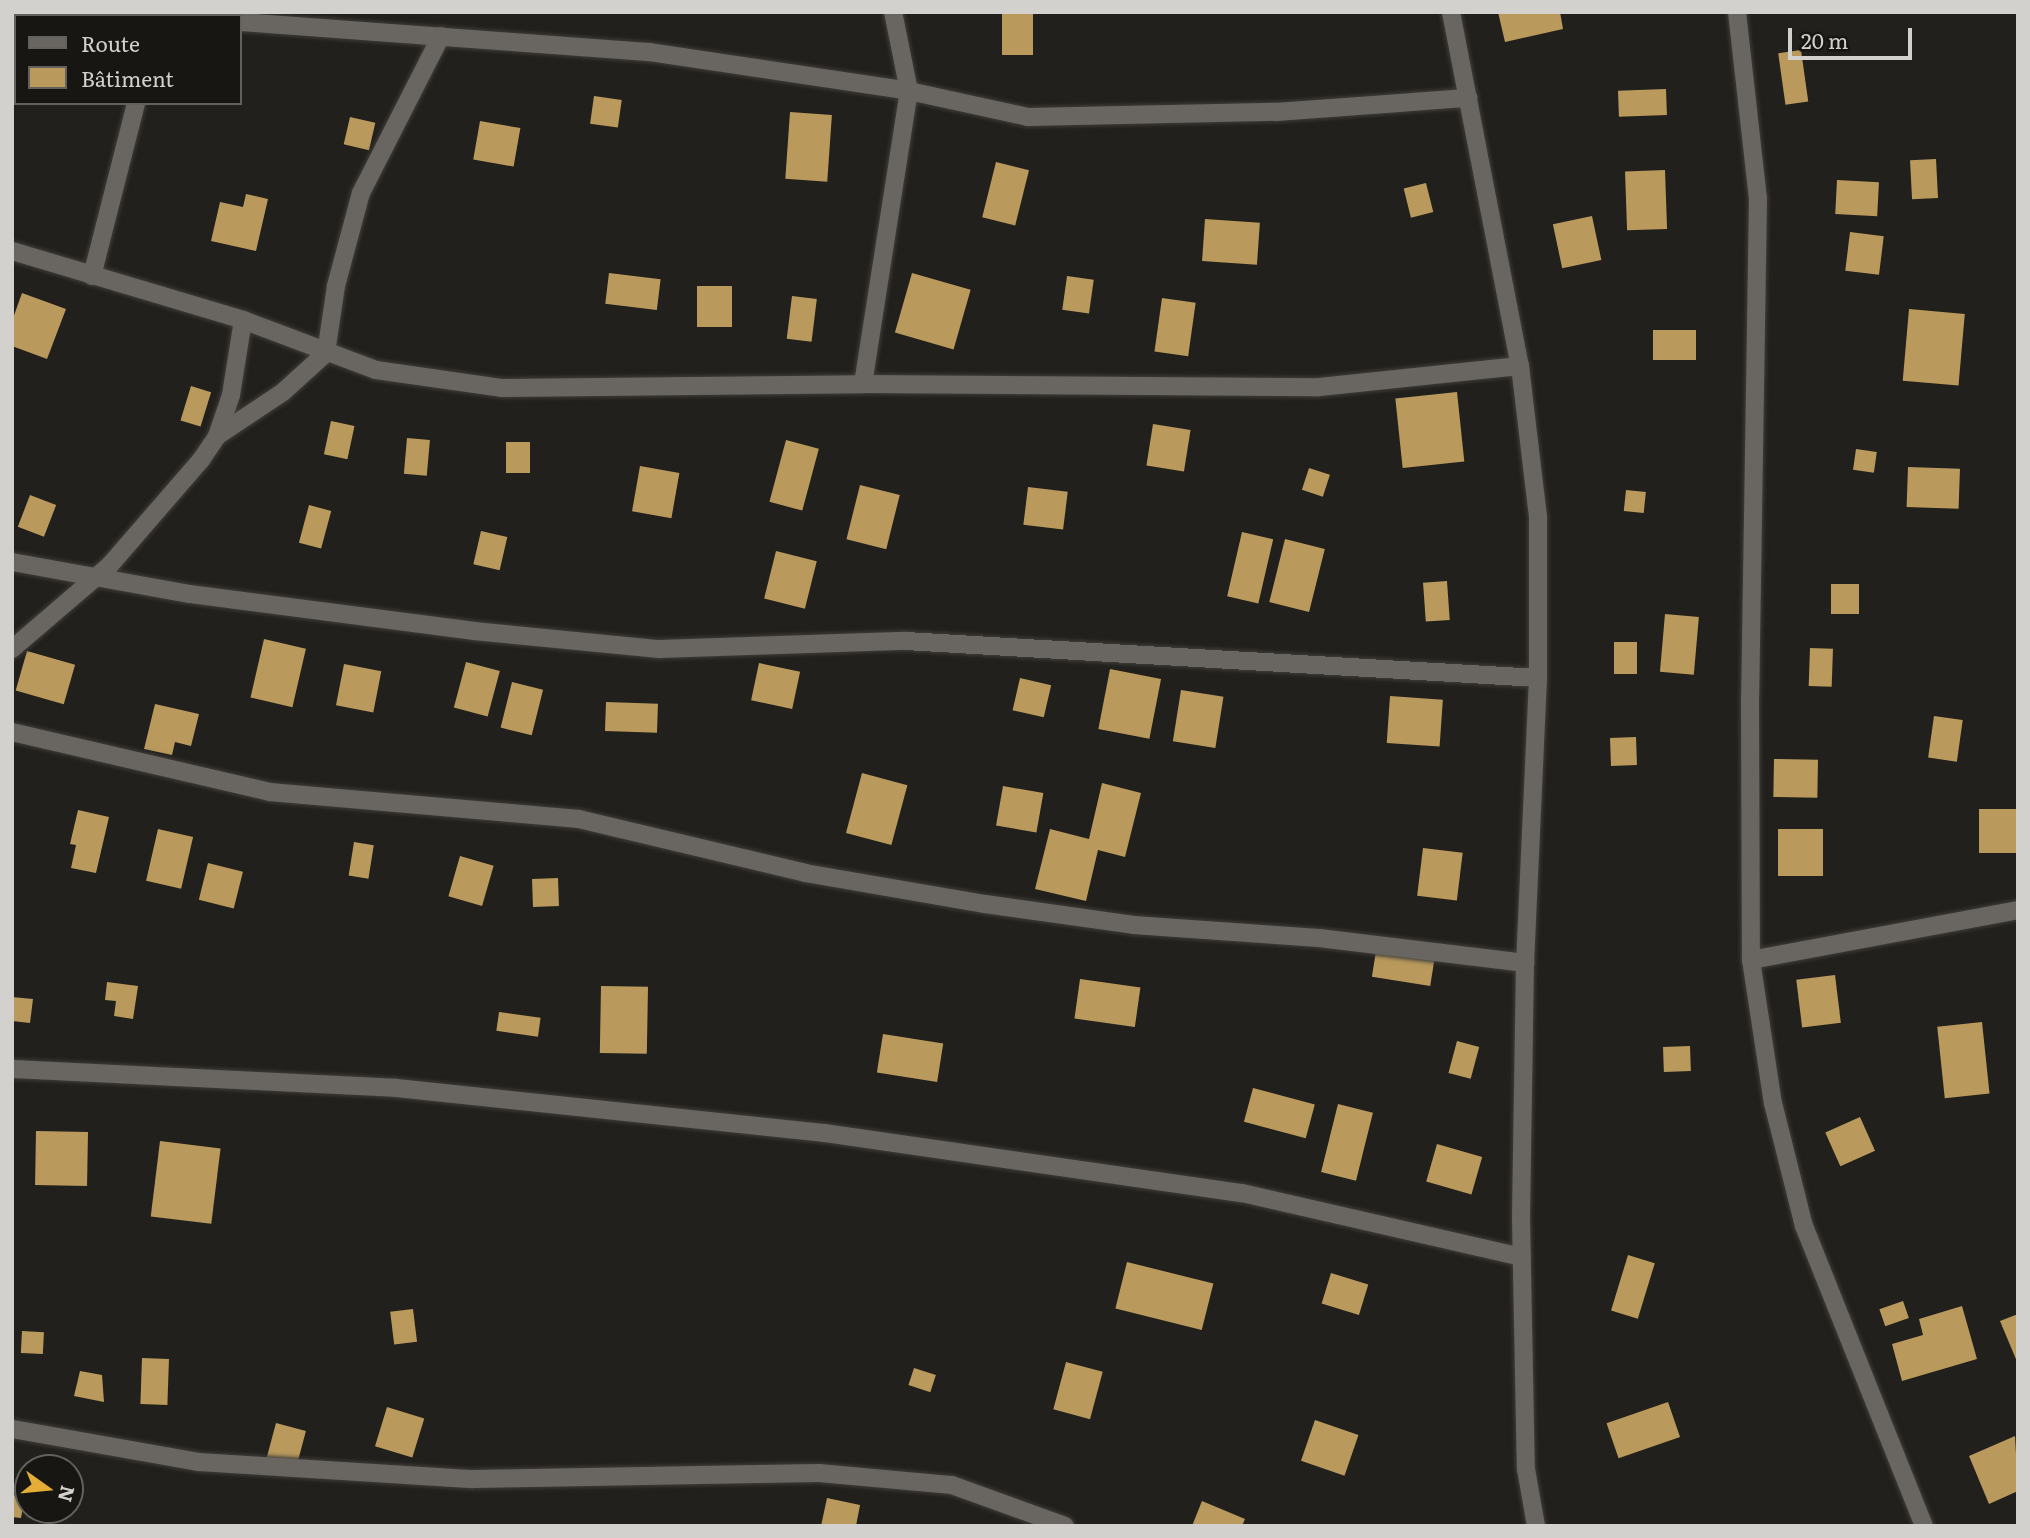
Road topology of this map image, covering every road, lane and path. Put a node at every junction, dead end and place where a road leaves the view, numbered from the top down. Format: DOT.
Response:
graph roads {
  1 [pos="893,12"];
  2 [pos="1451,12"];
  3 [pos="1737,12"];
  4 [pos="242,22"];
  5 [pos="441,36"];
  6 [pos="909,91"];
  7 [pos="1468,98"];
  8 [pos="135,105"];
  9 [pos="12,251"];
  10 [pos="92,276"];
  11 [pos="243,320"];
  12 [pos="326,353"];
  13 [pos="1520,366"];
  14 [pos="863,384"];
  15 [pos="217,436"];
  16 [pos="12,562"];
  17 [pos="92,578"];
  18 [pos="12,649"];
  19 [pos="1538,678"];
  20 [pos="12,732"];
  21 [pos="2018,910"];
  22 [pos="1751,960"];
  23 [pos="1525,963"];
  24 [pos="12,1069"];
  25 [pos="1522,1257"];
  26 [pos="12,1429"];
  27 [pos="1065,1526"];
  28 [pos="1536,1526"];
  29 [pos="1924,1526"];
  1 -- 6 [label="street"];
  2 -- 7 [label="street"];
  3 -- 22 [label="street"];
  4 -- 5 [label="street"];
  5 -- 6 [label="street"];
  5 -- 12 [label="street"];
  6 -- 7 [label="street"];
  6 -- 14 [label="street"];
  7 -- 13 [label="street"];
  8 -- 10 [label="street"];
  9 -- 10 [label="street"];
  10 -- 11 [label="street"];
  11 -- 12 [label="street"];
  11 -- 15 [label="street"];
  12 -- 14 [label="street"];
  12 -- 15 [label="street"];
  13 -- 14 [label="street"];
  13 -- 19 [label="street"];
  15 -- 17 [label="street"];
  16 -- 17 [label="street"];
  17 -- 18 [label="street"];
  17 -- 19 [label="street"];
  19 -- 23 [label="street"];
  20 -- 23 [label="street"];
  21 -- 22 [label="street"];
  22 -- 29 [label="street"];
  23 -- 25 [label="street"];
  24 -- 25 [label="street"];
  25 -- 28 [label="street"];
  26 -- 27 [label="street"];
}
